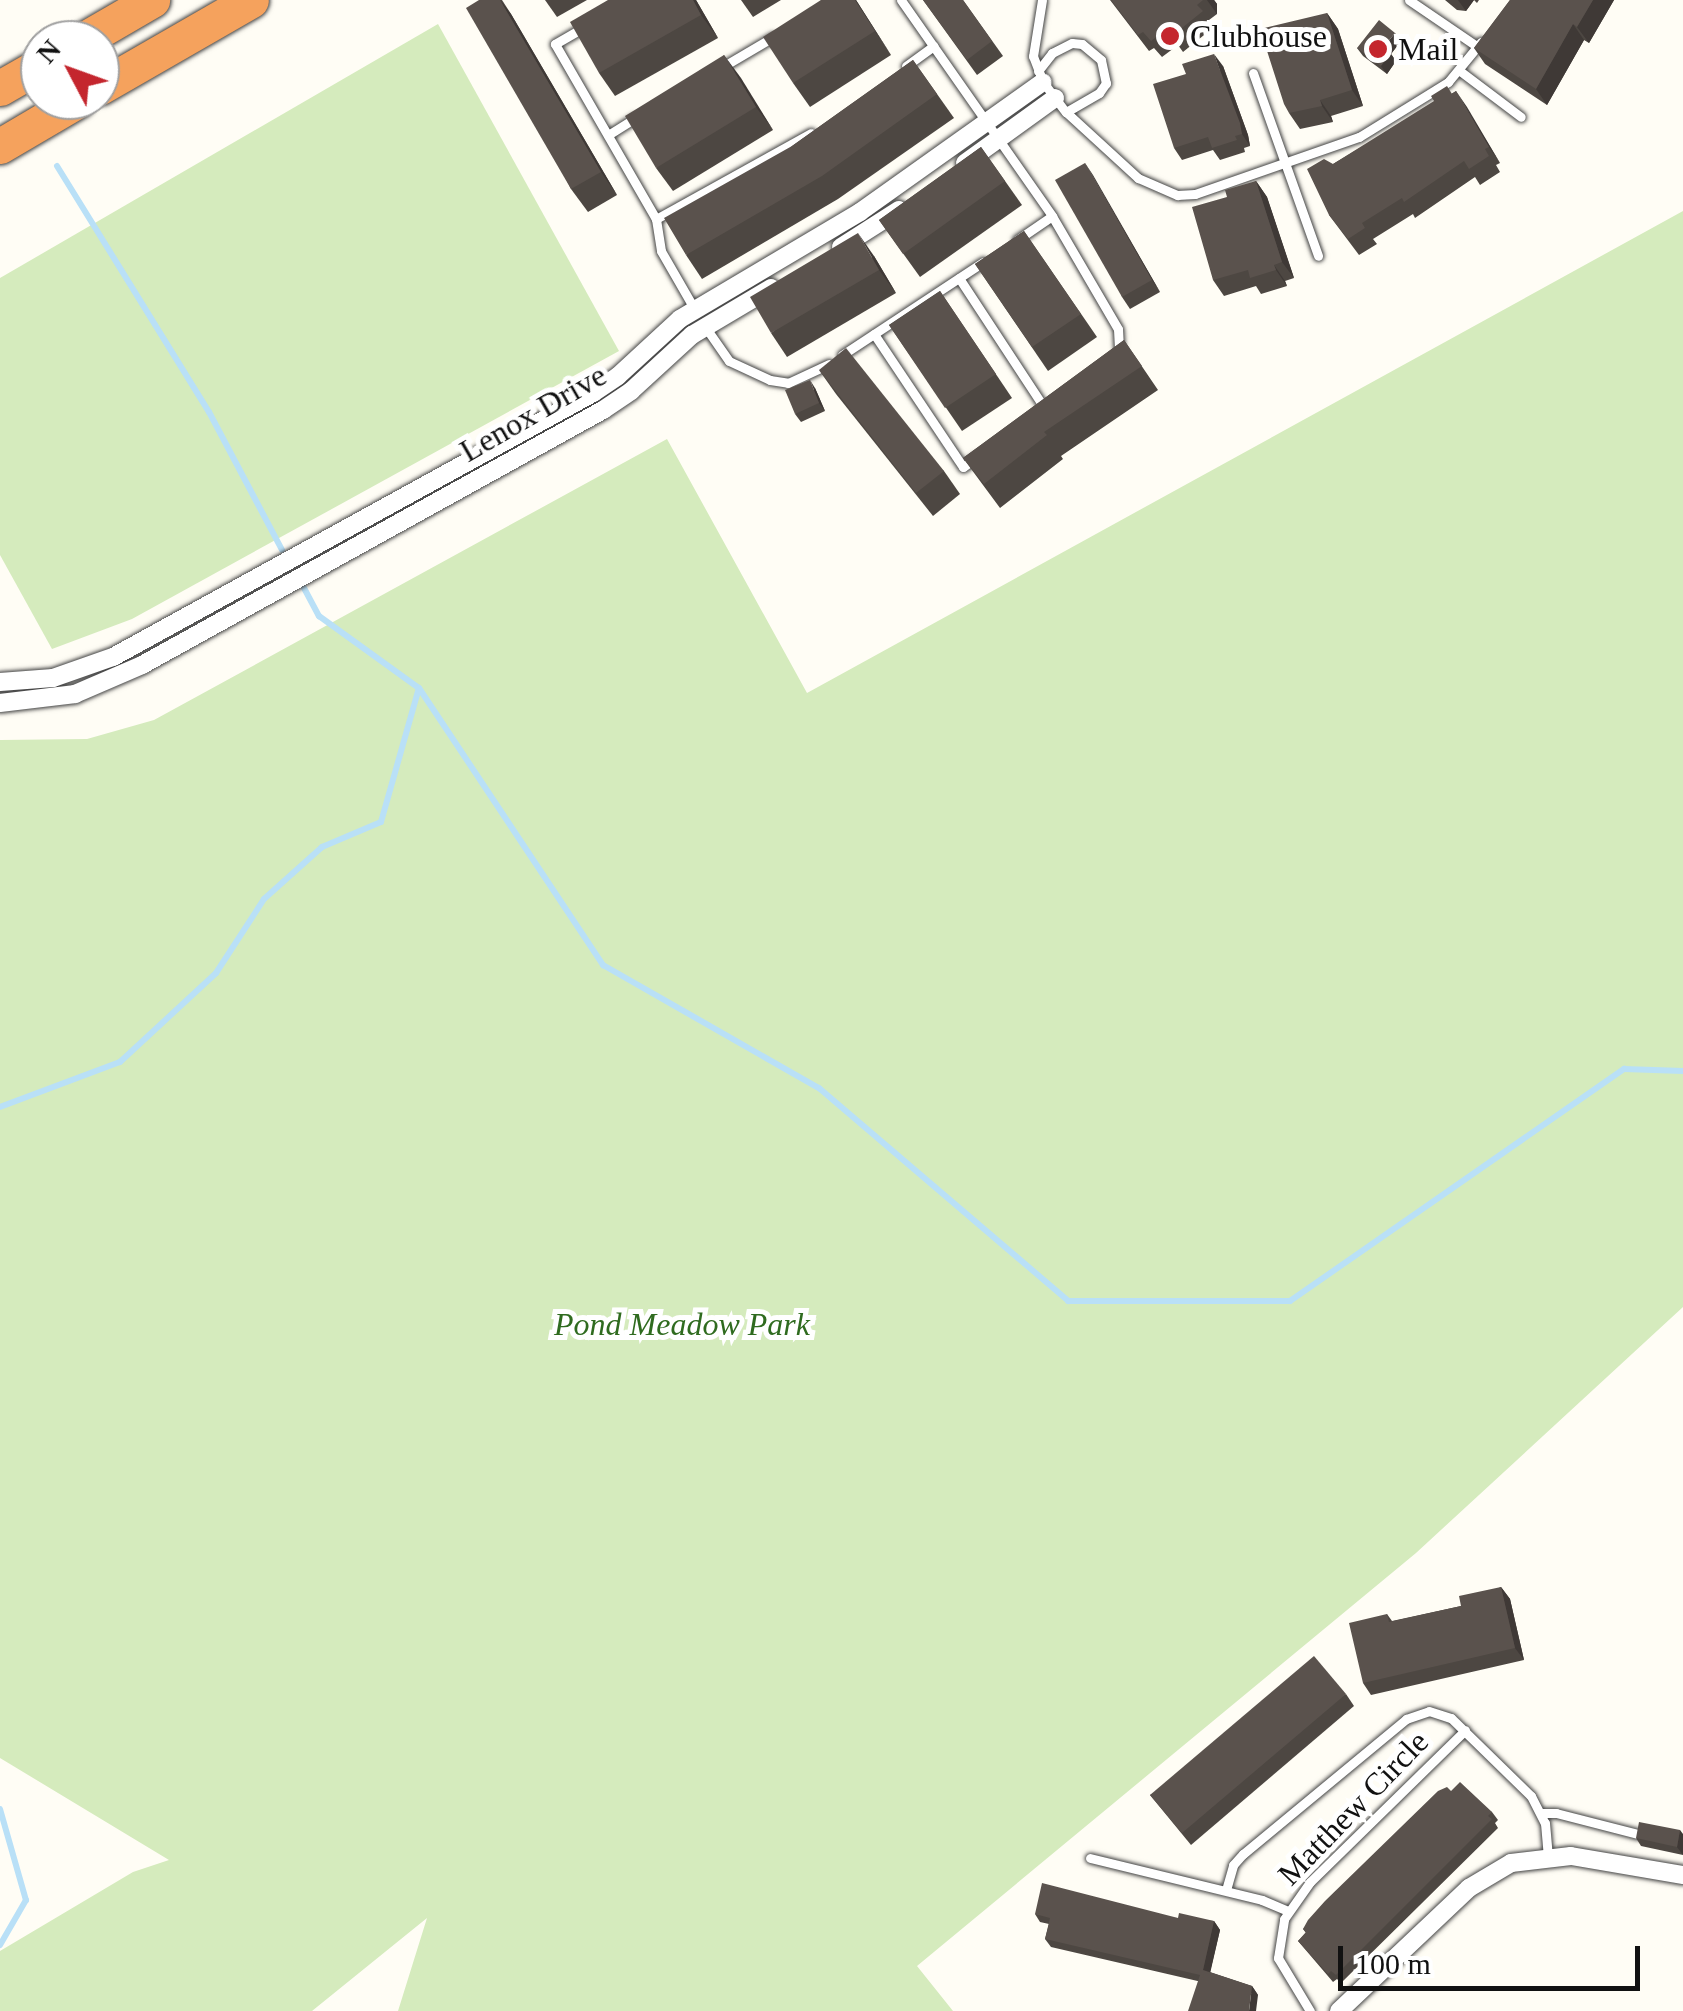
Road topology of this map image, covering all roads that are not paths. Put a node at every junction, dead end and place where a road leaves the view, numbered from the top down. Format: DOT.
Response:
graph roads {
  1 [pos="152,0"];
  2 [pos="251,0"];
  3 [pos="901,0"];
  4 [pos="1042,0"];
  5 [pos="1409,0"];
  6 [pos="600,18"];
  7 [pos="118,20"];
  8 [pos="786,29"];
  9 [pos="1490,31"];
  10 [pos="934,46"];
  11 [pos="1478,47"];
  12 [pos="902,69"];
  13 [pos="1460,71"];
  14 [pos="1253,73"];
  15 [pos="120,76"];
  16 [pos="1040,76"];
  17 [pos="705,77"];
  18 [pos="1061,105"];
  19 [pos="640,116"];
  20 [pos="1521,118"];
  21 [pos="44,120"];
  22 [pos="987,123"];
  23 [pos="823,124"];
  24 [pos="608,135"];
  25 [pos="999,139"];
  26 [pos="0,146"];
  27 [pos="1284,164"];
  28 [pos="953,172"];
  29 [pos="922,194"];
  30 [pos="1052,216"];
  31 [pos="656,219"];
  32 [pos="1006,247"];
  33 [pos="1318,256"];
  34 [pos="990,257"];
  35 [pos="822,258"];
  36 [pos="788,278"];
  37 [pos="959,278"];
  38 [pos="694,309"];
  39 [pos="705,326"];
  40 [pos="874,334"];
  41 [pos="1118,358"];
  42 [pos="1058,396"];
  43 [pos="1044,406"];
  44 [pos="1030,416"];
  45 [pos="496,446"];
  46 [pos="990,447"];
  47 [pos="506,464"];
  48 [pos="133,647"];
  49 [pos="142,664"];
  50 [pos="0,682"];
  51 [pos="0,702"];
  52 [pos="1464,1730"];
  53 [pos="1542,1813"];
  54 [pos="1638,1834"];
  55 [pos="1548,1855"];
  56 [pos="1090,1858"];
  57 [pos="1683,1875"];
  58 [pos="1226,1890"];
  59 [pos="1288,1911"];
  60 [pos="1310,2011"];
  61 [pos="1338,2011"];
  1 -- 7 [label="highway"];
  2 -- 15 [label="highway"];
  3 -- 10 [label="lane"];
  4 -- 16 [label="lane"];
  5 -- 11 [label="lane"];
  6 -- 24 [label="lane"];
  8 -- 17 [label="lane"];
  9 -- 11 [label="lane"];
  10 -- 12 [label="lane"];
  10 -- 22 [label="lane"];
  11 -- 13 [label="lane"];
  13 -- 20 [label="lane"];
  13 -- 27 [label="lane"];
  14 -- 27 [label="lane"];
  16 -- 18 [label="lane"];
  16 -- 18 [label="lane"];
  16 -- 22 [label="street, Lenox Drive"];
  18 -- 25 [label="street"];
  18 -- 27 [label="lane"];
  19 -- 24 [label="lane"];
  21 -- 26 [label="highway"];
  22 -- 25 [label="lane"];
  22 -- 38 [label="street, Lenox Drive"];
  23 -- 31 [label="lane"];
  24 -- 31 [label="lane"];
  25 -- 28 [label="street"];
  25 -- 30 [label="lane"];
  27 -- 33 [label="lane"];
  29 -- 35 [label="street"];
  30 -- 32 [label="lane"];
  30 -- 41 [label="lane"];
  31 -- 38 [label="lane"];
  34 -- 37 [label="lane"];
  36 -- 39 [label="street, Lenox Drive"];
  37 -- 40 [label="lane"];
  37 -- 43 [label="lane"];
  38 -- 39 [label="lane"];
  38 -- 45 [label="street, Lenox Drive"];
  39 -- 40 [label="lane"];
  39 -- 47 [label="street, Lenox Drive"];
  40 -- 46 [label="lane"];
  42 -- 43 [label="lane"];
  43 -- 44 [label="lane"];
  45 -- 47 [label="street"];
  45 -- 48 [label="street, Lenox Drive"];
  47 -- 49 [label="street, Lenox Drive"];
  48 -- 49 [label="street"];
  48 -- 50 [label="street, Lenox Drive"];
  49 -- 51 [label="street, Lenox Drive"];
  52 -- 53 [label="lane, Matthew Circle"];
  52 -- 58 [label="lane"];
  52 -- 59 [label="lane, Matthew Circle"];
  53 -- 54 [label="lane"];
  53 -- 55 [label="lane"];
  55 -- 57 [label="street"];
  55 -- 61 [label="street"];
  56 -- 58 [label="lane"];
  58 -- 59 [label="lane"];
  59 -- 60 [label="lane, Matthew Circle"];
}
